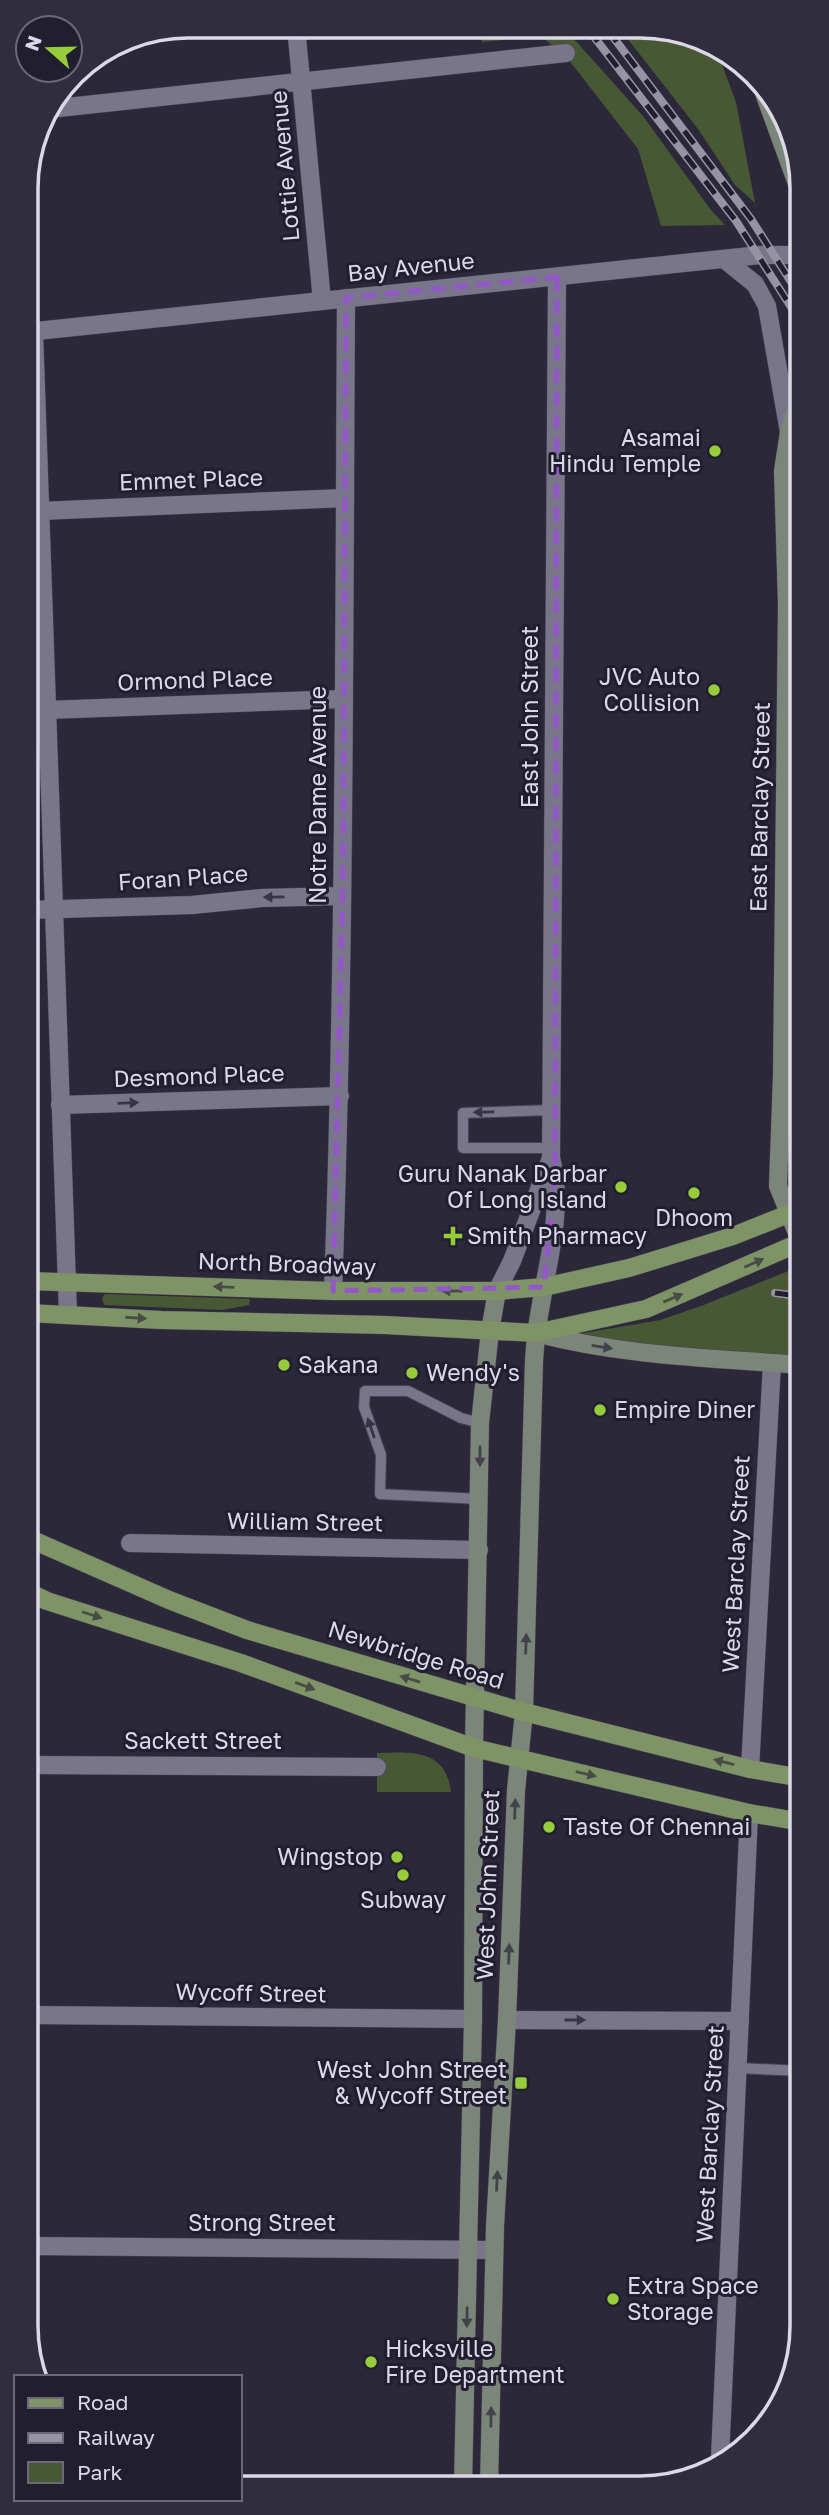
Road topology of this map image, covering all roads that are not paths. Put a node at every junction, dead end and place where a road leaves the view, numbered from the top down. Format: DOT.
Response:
graph roads {
  1 [pos="297,38"];
  2 [pos="566,53"];
  3 [pos="302,83"];
  4 [pos="62,108"];
  5 [pos="791,255"];
  6 [pos="724,259"];
  7 [pos="557,276"];
  8 [pos="346,298"];
  9 [pos="322,301"];
  10 [pos="39,330"];
  11 [pos="791,426"];
  12 [pos="789,432"];
  13 [pos="39,490"];
  14 [pos="345,498"];
  15 [pos="40,510"];
  16 [pos="791,566"];
  17 [pos="344,699"];
  18 [pos="47,710"];
  19 [pos="342,896"];
  20 [pos="39,909"];
  21 [pos="54,909"];
  22 [pos="791,931"];
  23 [pos="340,1096"];
  24 [pos="60,1105"];
  25 [pos="552,1110"];
  26 [pos="551,1153"];
  27 [pos="791,1205"];
  28 [pos="791,1214"];
  29 [pos="791,1247"];
  30 [pos="38,1281"];
  31 [pos="66,1282"];
  32 [pos="544,1287"];
  33 [pos="333,1291"];
  34 [pos="498,1291"];
  35 [pos="38,1313"];
  36 [pos="68,1314"];
  37 [pos="490,1331"];
  38 [pos="536,1333"];
  39 [pos="772,1363"];
  40 [pos="790,1364"];
  41 [pos="480,1423"];
  42 [pos="480,1499"];
  43 [pos="38,1543"];
  44 [pos="130,1543"];
  45 [pos="479,1550"];
  46 [pos="38,1597"];
  47 [pos="475,1699"];
  48 [pos="524,1712"];
  49 [pos="474,1748"];
  50 [pos="519,1759"];
  51 [pos="38,1765"];
  52 [pos="377,1767"];
  53 [pos="750,1769"];
  54 [pos="790,1777"];
  55 [pos="749,1813"];
  56 [pos="790,1813"];
  57 [pos="778,1818"];
  58 [pos="790,1820"];
  59 [pos="38,2015"];
  60 [pos="473,2019"];
  61 [pos="507,2020"];
  62 [pos="740,2021"];
  63 [pos="738,2068"];
  64 [pos="790,2070"];
  65 [pos="38,2246"];
  66 [pos="469,2248"];
  67 [pos="494,2249"];
  68 [pos="720,2453"];
  69 [pos="464,2454"];
  70 [pos="463,2476"];
  71 [pos="479,2476"];
  72 [pos="489,2476"];
  1 -- 3 [label="street, Lottie Avenue"];
  2 -- 3 [label="street"];
  3 -- 4 [label="street"];
  3 -- 9 [label="street, Lottie Avenue"];
  5 -- 6 [label="street, Bay Avenue"];
  6 -- 7 [label="street, Bay Avenue"];
  6 -- 12 [label="street"];
  7 -- 8 [label="street, Bay Avenue"];
  7 -- 25 [label="street, East John Street"];
  8 -- 9 [label="street, Bay Avenue"];
  8 -- 14 [label="street, Notre Dame Avenue"];
  9 -- 10 [label="street, Bay Avenue"];
  11 -- 12 [label="main road, East Barclay Street"];
  12 -- 16 [label="main road, East Barclay Street"];
  13 -- 15 [label="street"];
  14 -- 15 [label="street, Emmet Place"];
  14 -- 17 [label="street, Notre Dame Avenue"];
  15 -- 18 [label="street"];
  17 -- 18 [label="street, Ormond Place"];
  17 -- 19 [label="street, Notre Dame Avenue"];
  18 -- 21 [label="street"];
  19 -- 21 [label="street, Foran Place, one-way"];
  19 -- 23 [label="street, Notre Dame Avenue"];
  20 -- 21 [label="street, Foran Place"];
  21 -- 24 [label="street"];
  22 -- 27 [label="main road, East Barclay Street"];
  24 -- 23 [label="street, Desmond Place, one-way"];
  23 -- 33 [label="street, Notre Dame Avenue"];
  24 -- 31 [label="street"];
  25 -- 26 [label="street, East John Street"];
  25 -- 26 [label="lane, one-way"];
  26 -- 32 [label="street, East John Street"];
  26 -- 34 [label="street, East John Street"];
  28 -- 32 [label="main road, North Broadway"];
  38 -- 29 [label="main road, one-way"];
  30 -- 31 [label="main road, North Broadway"];
  33 -- 31 [label="main road, North Broadway, one-way"];
  31 -- 36 [label="street"];
  32 -- 34 [label="main road, North Broadway"];
  32 -- 38 [label="main road, West John Street"];
  34 -- 33 [label="main road, North Broadway, one-way"];
  34 -- 37 [label="main road, West John Street"];
  35 -- 36 [label="main road"];
  36 -- 37 [label="main road, one-way"];
  37 -- 38 [label="main road"];
  37 -- 41 [label="main road, West John Street"];
  38 -- 39 [label="main road, one-way"];
  48 -- 38 [label="main road, West John Street, one-way"];
  39 -- 40 [label="main road"];
  39 -- 53 [label="street, West Barclay Street"];
  41 -- 42 [label="main road, West John Street, one-way"];
  42 -- 41 [label="lane, one-way"];
  42 -- 45 [label="main road, West John Street"];
  47 -- 43 [label="main road, Newbridge Road, one-way"];
  44 -- 45 [label="street, William Street"];
  45 -- 47 [label="main road, West John Street"];
  46 -- 49 [label="main road, one-way"];
  47 -- 48 [label="main road, Newbridge Road"];
  47 -- 49 [label="main road, West John Street"];
  48 -- 50 [label="main road, West John Street"];
  53 -- 48 [label="main road, Newbridge Road, one-way"];
  49 -- 50 [label="main road"];
  49 -- 60 [label="main road, West John Street"];
  50 -- 55 [label="main road, one-way"];
  61 -- 50 [label="main road, West John Street, one-way"];
  51 -- 52 [label="street, Sackett Street"];
  53 -- 54 [label="main road, Newbridge Road"];
  55 -- 57 [label="main road"];
  55 -- 62 [label="street, West Barclay Street"];
  56 -- 57 [label="main road"];
  57 -- 58 [label="main road"];
  59 -- 60 [label="street, Wycoff Street"];
  60 -- 66 [label="main road, West John Street"];
  61 -- 62 [label="street, one-way"];
  67 -- 61 [label="main road, West John Street, one-way"];
  62 -- 63 [label="street, West Barclay Street"];
  63 -- 64 [label="lane"];
  63 -- 68 [label="street, West Barclay Street"];
  65 -- 66 [label="street, Strong Street"];
  66 -- 67 [label="street, Strong Street"];
  66 -- 69 [label="main road, West John Street, one-way"];
  72 -- 67 [label="main road, West John Street, one-way"];
  69 -- 70 [label="main road, West John Street"];
  69 -- 71 [label="main road"];
}
